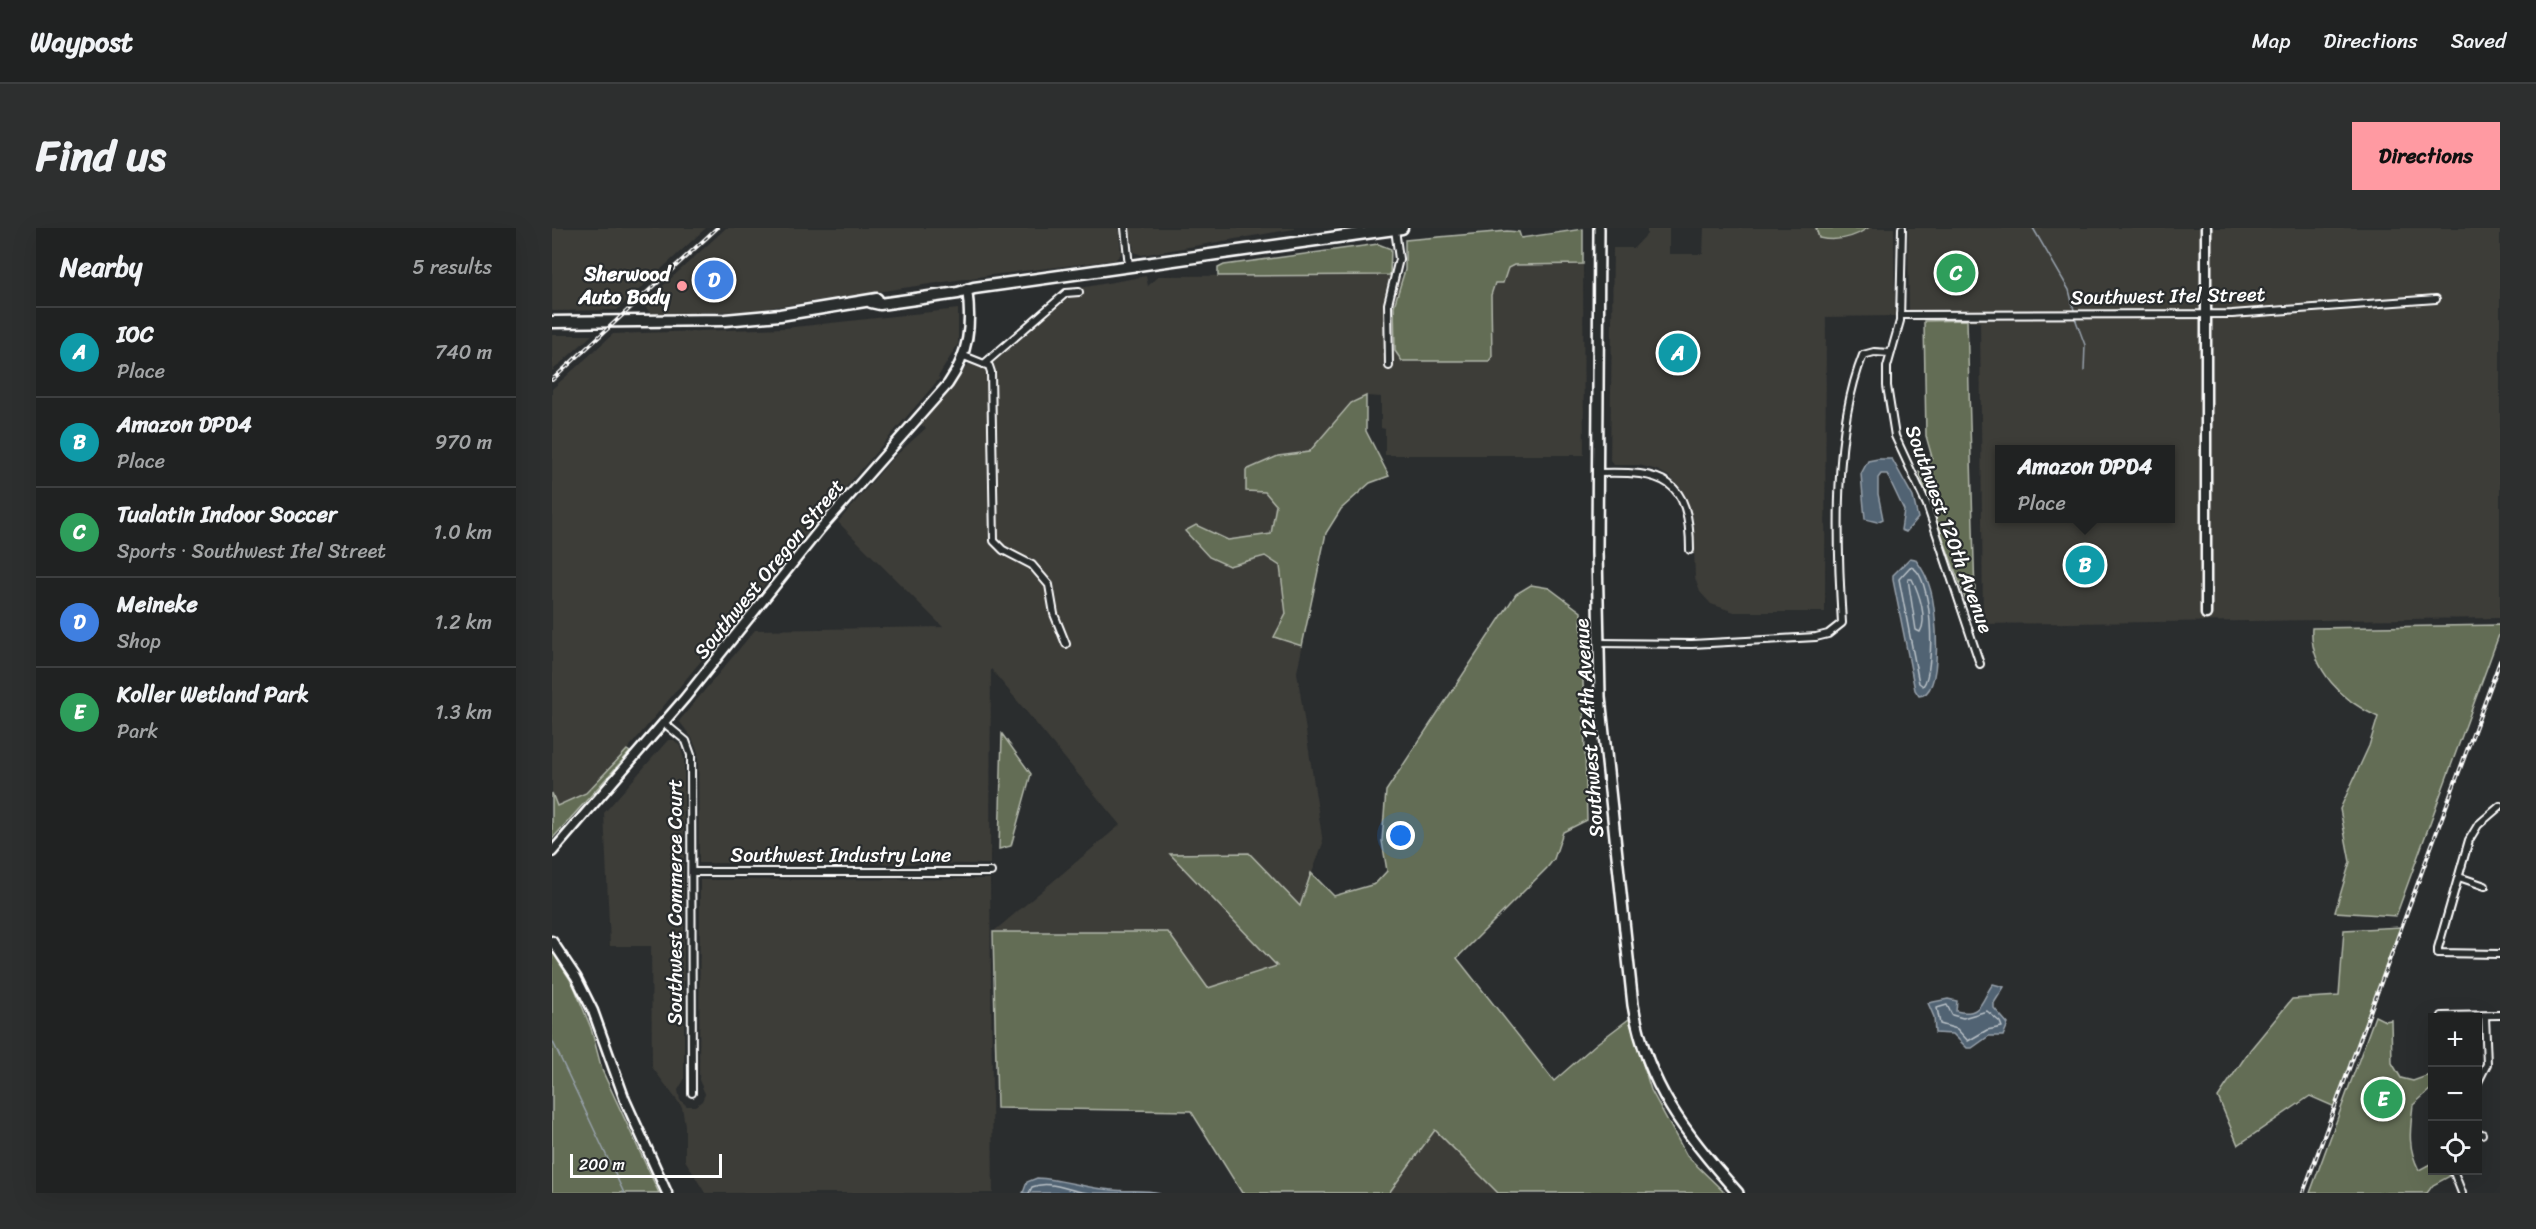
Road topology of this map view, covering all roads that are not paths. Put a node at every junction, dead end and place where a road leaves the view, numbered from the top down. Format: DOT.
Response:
graph roads {
  1 [pos="1125,228"];
  2 [pos="1397,228"];
  3 [pos="1599,228"];
  4 [pos="1902,228"];
  5 [pos="2206,228"];
  6 [pos="1129,266"];
  7 [pos="966,289"];
  8 [pos="1079,292"];
  9 [pos="2436,299"];
  10 [pos="2206,314"];
  11 [pos="1900,315"];
  12 [pos="552,322"];
  13 [pos="1890,353"];
  14 [pos="964,356"];
  15 [pos="984,364"];
  16 [pos="1389,366"];
  17 [pos="1598,474"];
  18 [pos="1690,550"];
  19 [pos="2206,614"];
  20 [pos="1598,643"];
  21 [pos="1066,644"];
  22 [pos="1980,664"];
  23 [pos="664,723"];
  24 [pos="2500,806"];
  25 [pos="552,852"];
  26 [pos="692,872"];
  27 [pos="991,872"];
  28 [pos="2459,877"];
  29 [pos="2485,886"];
  30 [pos="552,941"];
  31 [pos="2500,954"];
  32 [pos="2500,1015"];
  33 [pos="2485,1016"];
  34 [pos="2482,1074"];
  35 [pos="692,1093"];
  36 [pos="2455,1175"];
  37 [pos="667,1193"];
  38 [pos="1738,1193"];
  39 [pos="2462,1193"];
  1 -- 6 [label="street"];
  2 -- 6 [label="highway"];
  2 -- 16 [label="street"];
  3 -- 17 [label="main road, Southwest 124th Avenue"];
  4 -- 11 [label="street, Southwest 120th Avenue"];
  5 -- 10 [label="main road"];
  6 -- 7 [label="highway"];
  7 -- 12 [label="highway"];
  7 -- 14 [label="main road, Southwest Oregon Street"];
  8 -- 15 [label="street"];
  9 -- 10 [label="street, Southwest Itel Street"];
  10 -- 11 [label="street, Southwest Itel Street"];
  10 -- 19 [label="main road"];
  11 -- 13 [label="street, Southwest 120th Avenue"];
  13 -- 20 [label="street"];
  13 -- 22 [label="street, Southwest 120th Avenue"];
  14 -- 15 [label="street"];
  14 -- 23 [label="main road, Southwest Oregon Street"];
  15 -- 21 [label="street"];
  17 -- 18 [label="street"];
  17 -- 20 [label="main road, Southwest 124th Avenue"];
  20 -- 38 [label="main road, Southwest 124th Avenue"];
  23 -- 25 [label="main road, Southwest Oregon Street"];
  23 -- 26 [label="street, Southwest Commerce Court"];
  24 -- 28 [label="street"];
  26 -- 27 [label="street, Southwest Industry Lane"];
  26 -- 35 [label="street, Southwest Commerce Court"];
  28 -- 29 [label="street"];
  28 -- 31 [label="street"];
  30 -- 37 [label="main road"];
  32 -- 33 [label="street"];
  33 -- 34 [label="street"];
  36 -- 39 [label="street"];
}
